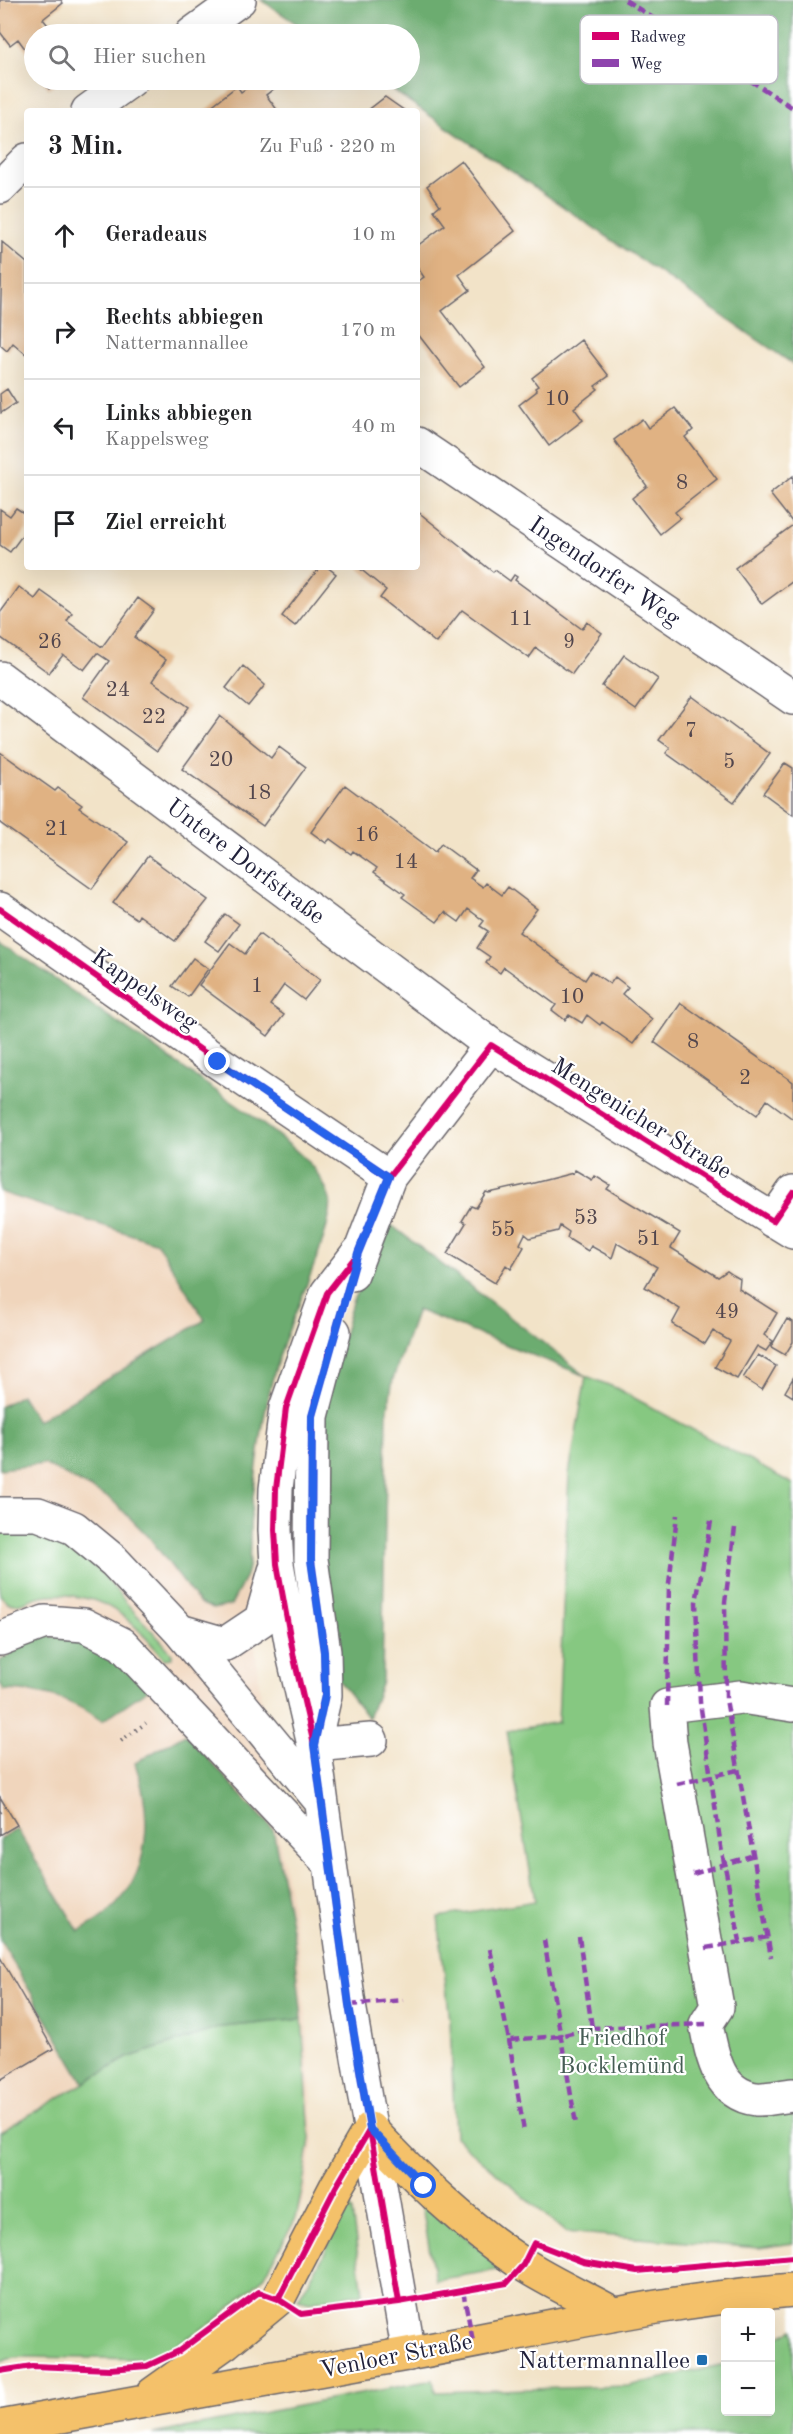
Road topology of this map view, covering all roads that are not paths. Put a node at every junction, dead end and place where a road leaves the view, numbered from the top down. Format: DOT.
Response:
graph roads {
  1 [pos="239,0"];
  2 [pos="206,24"];
  3 [pos="117,90"];
  4 [pos="92,108"];
  5 [pos="420,446"];
  6 [pos="0,678"];
  7 [pos="793,698"];
  8 [pos="0,909"];
  9 [pos="491,1046"];
  10 [pos="389,1177"];
  11 [pos="793,1192"];
  12 [pos="783,1227"];
  13 [pos="358,1253"];
  14 [pos="0,1514"];
  15 [pos="277,1564"];
  16 [pos="180,1631"];
  17 [pos="2,1635"];
  18 [pos="793,1705"];
  19 [pos="371,1740"];
  20 [pos="314,1745"];
  21 [pos="320,1800"];
  22 [pos="329,1863"];
  23 [pos="793,2095"];
  24 [pos="370,2129"];
  25 [pos="793,2290"];
  26 [pos="615,2313"];
  27 [pos="409,2354"];
  28 [pos="144,2400"];
  29 [pos="0,2427"];
  1 -- 2 [label="street"];
  3 -- 4 [label="street"];
  5 -- 7 [label="street, Ingendorfer Weg"];
  6 -- 9 [label="street, Untere Dorfstraße"];
  8 -- 10 [label="street, Kappelsweg"];
  9 -- 10 [label="street"];
  9 -- 12 [label="street, Mengenicher Straße"];
  10 -- 13 [label="street"];
  11 -- 12 [label="street"];
  13 -- 15 [label="street"];
  13 -- 20 [label="street"];
  14 -- 16 [label="street"];
  15 -- 16 [label="street"];
  15 -- 20 [label="street"];
  16 -- 21 [label="street"];
  17 -- 22 [label="street"];
  18 -- 23 [label="street"];
  19 -- 20 [label="street"];
  20 -- 21 [label="street"];
  21 -- 22 [label="street"];
  22 -- 24 [label="street"];
  24 -- 26 [label="main road"];
  24 -- 27 [label="street"];
  24 -- 28 [label="main road"];
  25 -- 26 [label="main road, Venloer Straße"];
  26 -- 27 [label="main road, Venloer Straße"];
  27 -- 28 [label="main road, Venloer Straße"];
  28 -- 29 [label="main road, Venloer Straße"];
}
